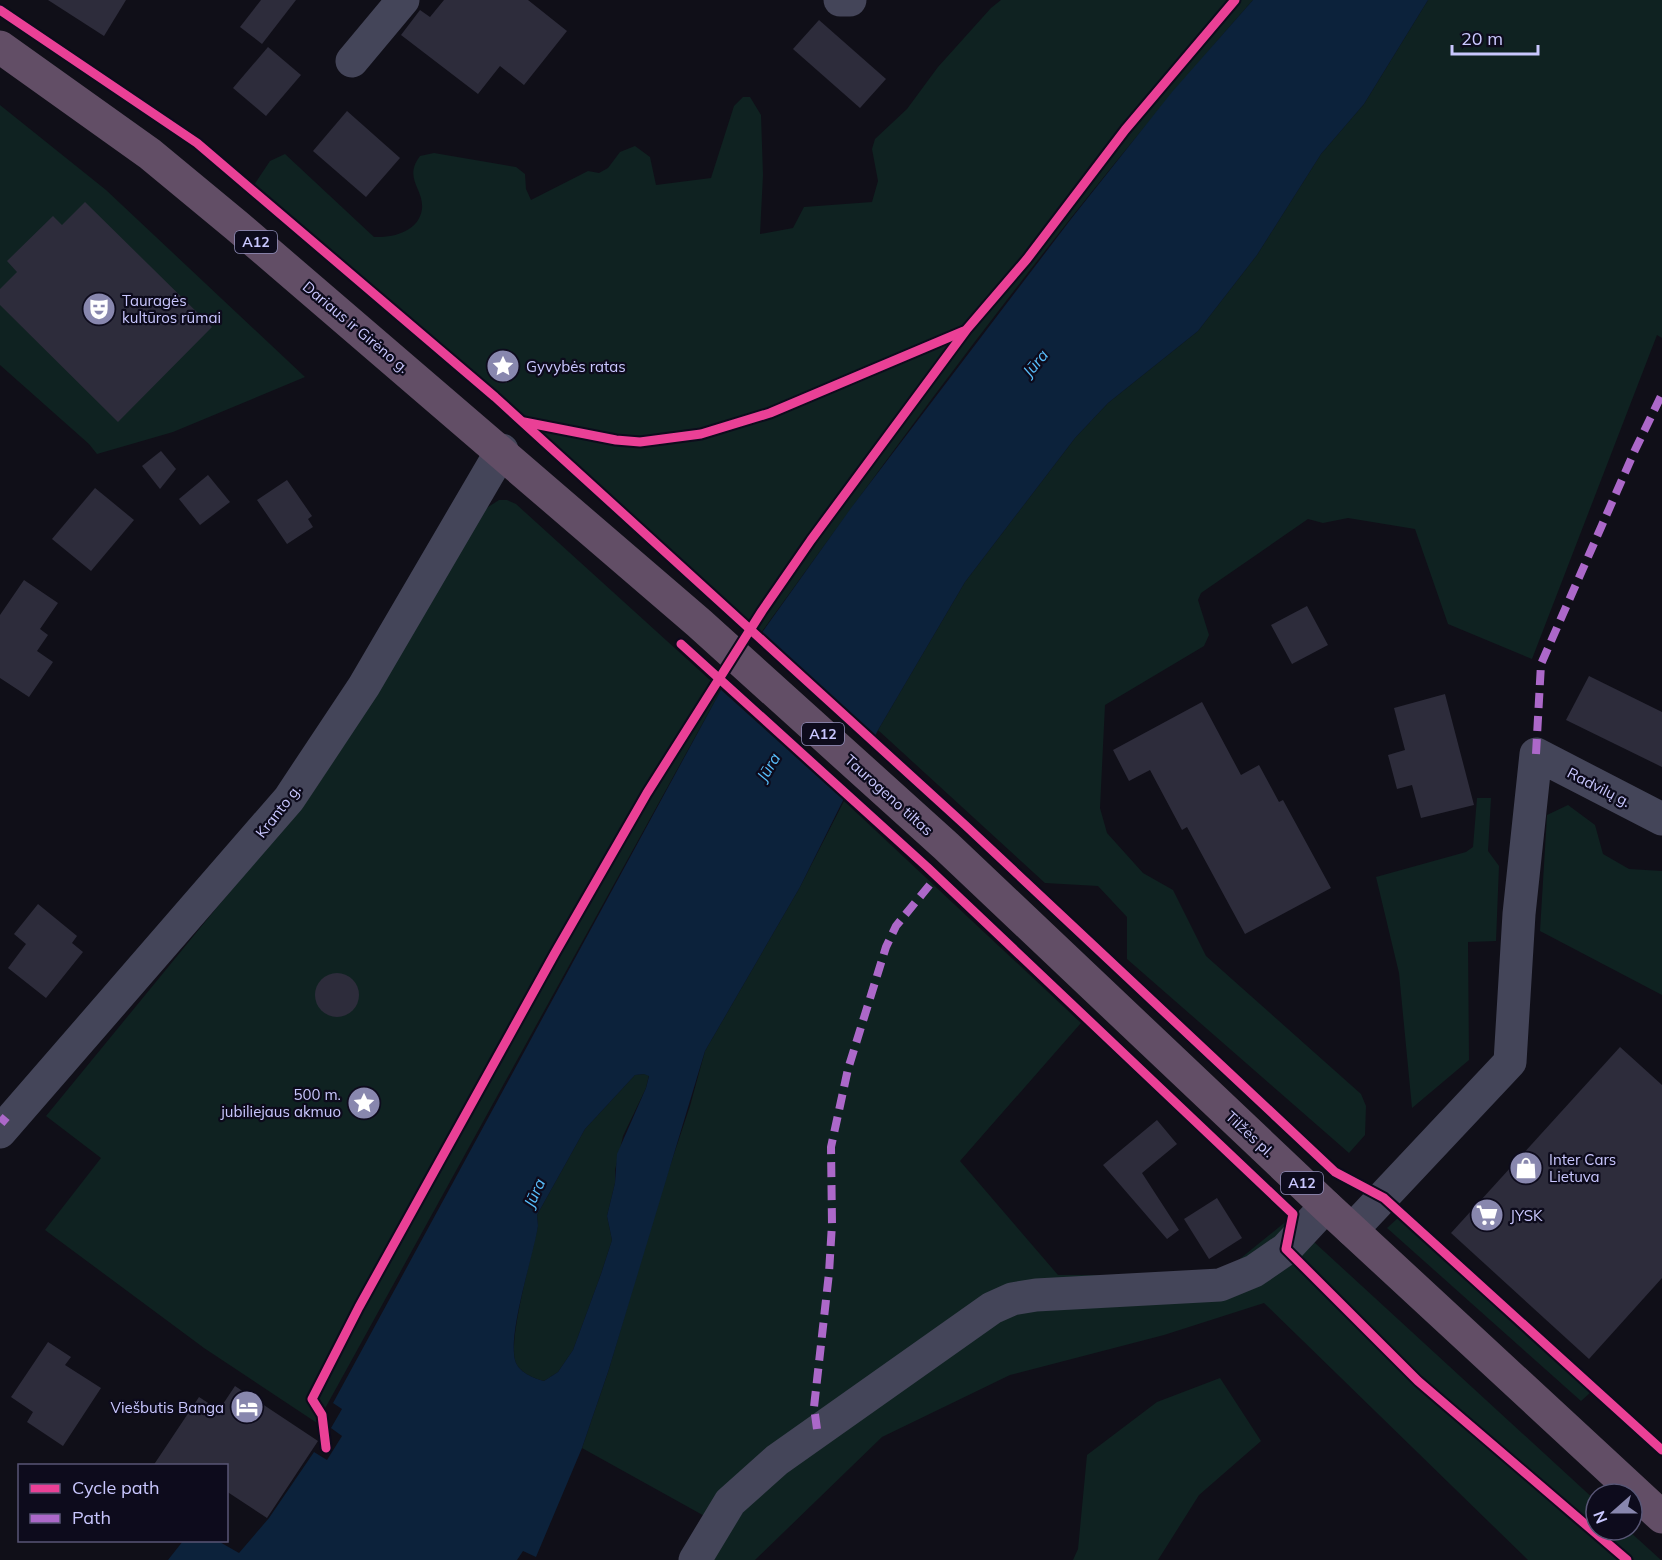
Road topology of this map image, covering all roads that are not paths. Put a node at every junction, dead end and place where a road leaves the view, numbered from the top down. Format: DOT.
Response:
graph roads {
  1 [pos="403,0"];
  2 [pos="840,0"];
  3 [pos="850,0"];
  4 [pos="0,47"];
  5 [pos="352,61"];
  6 [pos="502,450"];
  7 [pos="699,623"];
  8 [pos="1662,819"];
  9 [pos="946,846"];
  10 [pos="0,1132"];
  11 [pos="1326,1206"];
  12 [pos="1352,1230"];
  13 [pos="1662,1517"];
  14 [pos="695,1560"];
  1 -- 5 [label="street"];
  2 -- 3 [label="street"];
  4 -- 6 [label="highway, Dariaus ir Girėno g. / A12"];
  6 -- 7 [label="highway, Dariaus ir Girėno g. / A12"];
  6 -- 10 [label="street, Kranto g."];
  7 -- 9 [label="highway, Taurogeno tiltas / A12"];
  8 -- 12 [label="street, Radvilų g."];
  9 -- 11 [label="highway, Tilžės pl. / A12"];
  11 -- 12 [label="highway, Tilžės pl. / A12"];
  11 -- 14 [label="street"];
  12 -- 13 [label="highway, Tilžės pl. / A12"];
}
